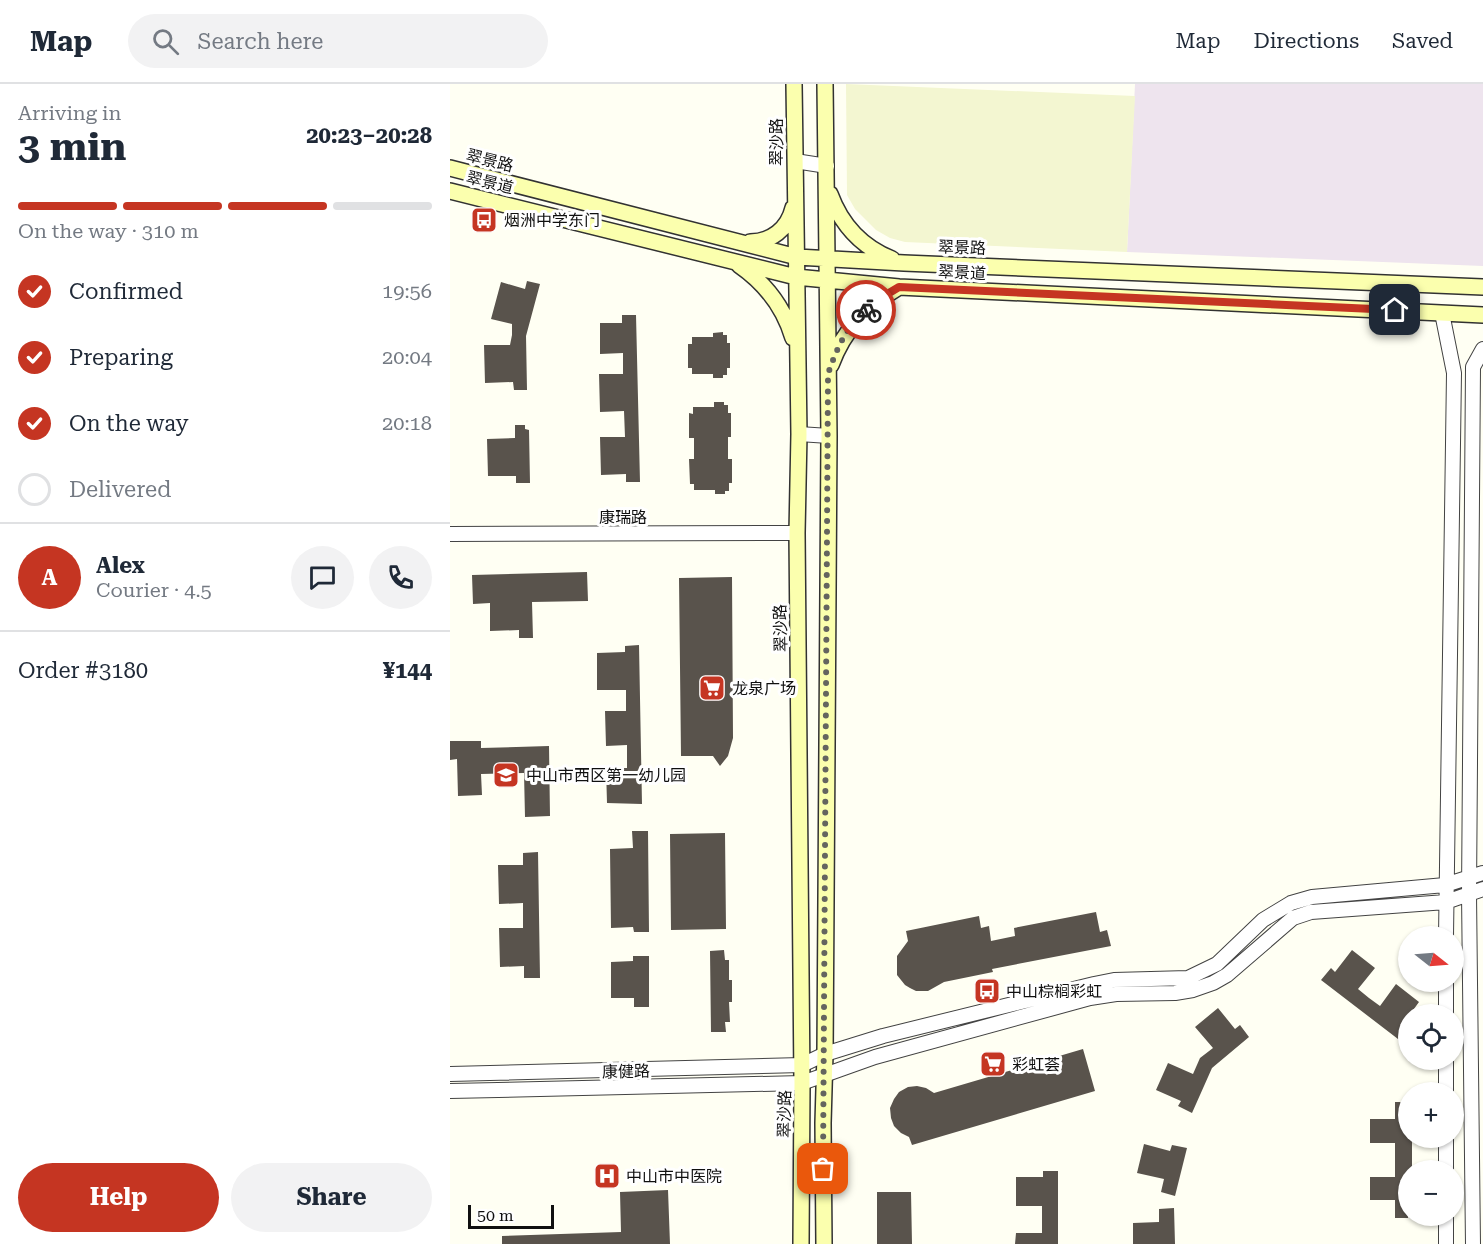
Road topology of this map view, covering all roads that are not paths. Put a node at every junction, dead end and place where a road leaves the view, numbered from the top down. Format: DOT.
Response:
graph roads {
  1 [pos="794,84"];
  2 [pos="825,84"];
  3 [pos="795,161"];
  4 [pos="827,166"];
  5 [pos="450,168"];
  6 [pos="827,186"];
  7 [pos="450,191"];
  8 [pos="795,202"];
  9 [pos="743,242"];
  10 [pos="797,256"];
  11 [pos="827,259"];
  12 [pos="734,262"];
  13 [pos="904,263"];
  14 [pos="796,277"];
  15 [pos="826,280"];
  16 [pos="899,287"];
  17 [pos="1483,287"];
  18 [pos="1442,313"];
  19 [pos="1483,315"];
  20 [pos="1483,349"];
  21 [pos="798,364"];
  22 [pos="828,374"];
  23 [pos="799,434"];
  24 [pos="829,436"];
  25 [pos="797,533"];
  26 [pos="450,534"];
  27 [pos="1483,873"];
  28 [pos="1469,877"];
  29 [pos="1445,885"];
  30 [pos="1483,889"];
  31 [pos="1468,894"];
  32 [pos="1446,902"];
  33 [pos="1446,926"];
  34 [pos="1009,1005"];
  35 [pos="1011,1020"];
  36 [pos="825,1054"];
  37 [pos="802,1065"];
  38 [pos="450,1074"];
  39 [pos="825,1075"];
  40 [pos="802,1083"];
  41 [pos="450,1091"];
  42 [pos="1446,1226"];
  43 [pos="801,1244"];
  44 [pos="824,1244"];
  45 [pos="1446,1244"];
  46 [pos="1473,1244"];
  1 -- 3 [label="main road, 翠沙路"];
  2 -- 4 [label="main road"];
  3 -- 4 [label="street"];
  3 -- 8 [label="main road, 翠沙路"];
  4 -- 6 [label="main road"];
  5 -- 9 [label="main road, 翠景路"];
  6 -- 11 [label="main road"];
  6 -- 13 [label="main road"];
  7 -- 12 [label="main road, 翠景道"];
  8 -- 9 [label="main road"];
  8 -- 10 [label="main road, 翠沙路"];
  9 -- 10 [label="main road, 翠景路"];
  10 -- 11 [label="main road, 翠景路"];
  10 -- 14 [label="main road, 翠沙路"];
  11 -- 13 [label="main road, 翠景路"];
  11 -- 15 [label="main road"];
  12 -- 14 [label="main road, 翠景道"];
  12 -- 21 [label="main road"];
  13 -- 17 [label="main road, 翠景路"];
  14 -- 15 [label="main road, 翠景道"];
  14 -- 21 [label="main road, 翠沙路"];
  15 -- 16 [label="main road, 翠景道"];
  15 -- 22 [label="main road"];
  16 -- 18 [label="main road, 翠景道"];
  16 -- 22 [label="main road"];
  18 -- 19 [label="main road, 翠景道"];
  18 -- 29 [label="street"];
  20 -- 28 [label="street"];
  21 -- 23 [label="main road, 翠沙路"];
  22 -- 24 [label="main road"];
  23 -- 24 [label="street"];
  23 -- 25 [label="main road, 翠沙路"];
  24 -- 36 [label="main road"];
  25 -- 26 [label="street, 康瑞路"];
  25 -- 37 [label="main road, 翠沙路"];
  27 -- 28 [label="street"];
  28 -- 29 [label="street"];
  28 -- 31 [label="street"];
  29 -- 32 [label="street"];
  29 -- 34 [label="street"];
  30 -- 31 [label="street, 康健路"];
  31 -- 32 [label="street, 康健路"];
  31 -- 46 [label="street"];
  32 -- 33 [label="street"];
  32 -- 35 [label="street, 康健路"];
  34 -- 35 [label="street"];
  34 -- 36 [label="street"];
  35 -- 39 [label="street, 康健路"];
  36 -- 37 [label="street"];
  36 -- 39 [label="main road"];
  37 -- 38 [label="street, 康健路"];
  37 -- 40 [label="main road, 翠沙路"];
  39 -- 40 [label="street, 康健路"];
  39 -- 44 [label="main road"];
  40 -- 41 [label="street, 康健路"];
  40 -- 43 [label="main road, 翠沙路"];
  42 -- 45 [label="street"];
}
